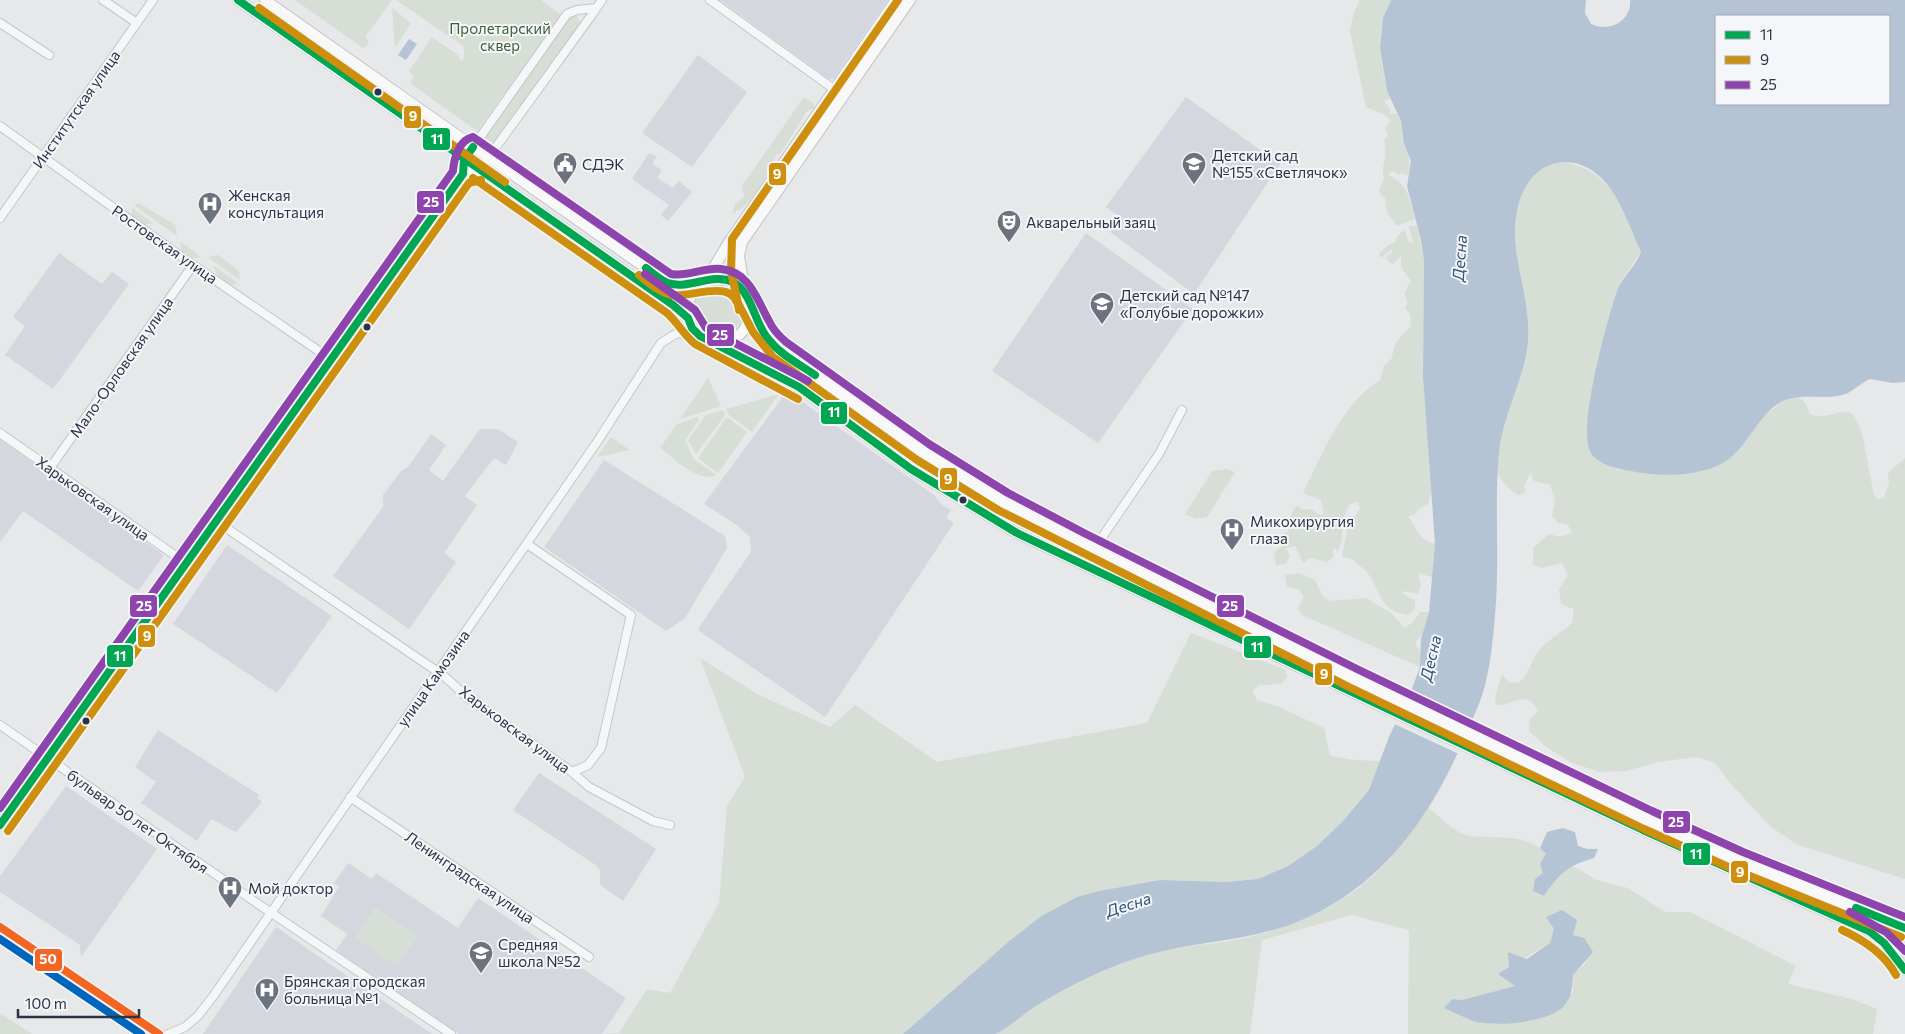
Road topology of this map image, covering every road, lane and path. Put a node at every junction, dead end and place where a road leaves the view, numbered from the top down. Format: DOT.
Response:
graph roads {
  1 [pos="103,0"];
  2 [pos="152,0"];
  3 [pos="238,0"];
  4 [pos="265,0"];
  5 [pos="602,0"];
  6 [pos="710,0"];
  7 [pos="896,0"];
  8 [pos="910,0"];
  9 [pos="596,8"];
  10 [pos="0,23"];
  11 [pos="137,23"];
  12 [pos="49,55"];
  13 [pos="839,93"];
  14 [pos="0,126"];
  15 [pos="473,147"];
  16 [pos="43,157"];
  17 [pos="488,158"];
  18 [pos="464,160"];
  19 [pos="479,170"];
  20 [pos="463,174"];
  21 [pos="0,218"];
  22 [pos="193,265"];
  23 [pos="703,283"];
  24 [pos="747,300"];
  25 [pos="688,318"];
  26 [pos="705,339"];
  27 [pos="332,360"];
  28 [pos="1182,410"];
  29 [pos="0,433"];
  30 [pos="50,468"];
  31 [pos="216,521"];
  32 [pos="527,544"];
  33 [pos="1094,550"];
  34 [pos="186,563"];
  35 [pos="1086,566"];
  36 [pos="438,671"];
  37 [pos="0,725"];
  38 [pos="48,757"];
  39 [pos="572,772"];
  40 [pos="350,797"];
  41 [pos="0,825"];
  42 [pos="670,825"];
  43 [pos="270,912"];
  44 [pos="0,927"];
  45 [pos="1905,928"];
  46 [pos="589,957"];
  47 [pos="1905,970"];
  48 [pos="135,1019"];
  49 [pos="140,1034"];
  50 [pos="159,1034"];
  51 [pos="168,1034"];
  52 [pos="451,1034"];
  1 -- 11 [label="street"];
  2 -- 11 [label="street, Институтская улица"];
  3 -- 18 [label="main road"];
  4 -- 15 [label="main road"];
  5 -- 9 [label="street"];
  6 -- 13 [label="street"];
  7 -- 13 [label="main road"];
  8 -- 13 [label="main road"];
  9 -- 15 [label="street"];
  9 -- 17 [label="street"];
  10 -- 12 [label="street"];
  11 -- 16 [label="street, Институтская улица"];
  13 -- 23 [label="main road"];
  13 -- 24 [label="main road"];
  14 -- 16 [label="street, Ростовская улица"];
  15 -- 17 [label="main road"];
  15 -- 18 [label="street"];
  16 -- 21 [label="street, Институтская улица"];
  16 -- 22 [label="street, Ростовская улица"];
  17 -- 19 [label="street"];
  17 -- 23 [label="main road"];
  18 -- 19 [label="main road"];
  18 -- 20 [label="street"];
  19 -- 20 [label="street"];
  19 -- 25 [label="main road"];
  20 -- 27 [label="main road"];
  22 -- 27 [label="street, Ростовская улица"];
  22 -- 30 [label="street, Мало-Орловская улица"];
  23 -- 24 [label="main road"];
  23 -- 25 [label="main road"];
  24 -- 26 [label="main road"];
  24 -- 33 [label="main road"];
  25 -- 26 [label="main road"];
  26 -- 32 [label="street, улица Камозина"];
  26 -- 35 [label="main road"];
  27 -- 31 [label="main road"];
  28 -- 33 [label="street"];
  29 -- 30 [label="street, Харьковская улица"];
  30 -- 34 [label="street, Харьковская улица"];
  31 -- 34 [label="main road"];
  31 -- 36 [label="street, Харьковская улица"];
  32 -- 36 [label="street, улица Камозина"];
  32 -- 39 [label="street"];
  33 -- 35 [label="street"];
  33 -- 45 [label="main road"];
  34 -- 38 [label="main road"];
  35 -- 47 [label="main road"];
  36 -- 39 [label="street, Харьковская улица"];
  36 -- 40 [label="street, улица Камозина"];
  37 -- 38 [label="street, бульвар 50 лет Октября"];
  38 -- 41 [label="main road"];
  38 -- 43 [label="street, бульвар 50 лет Октября"];
  39 -- 42 [label="street, Харьковская улица"];
  40 -- 43 [label="street, улица Камозина"];
  40 -- 46 [label="street, Ленинградская улица"];
  43 -- 51 [label="street, улица Камозина"];
  43 -- 52 [label="street, бульвар 50 лет Октября"];
  44 -- 48 [label="street"];
  48 -- 49 [label="street"];
  48 -- 50 [label="street"];
}
